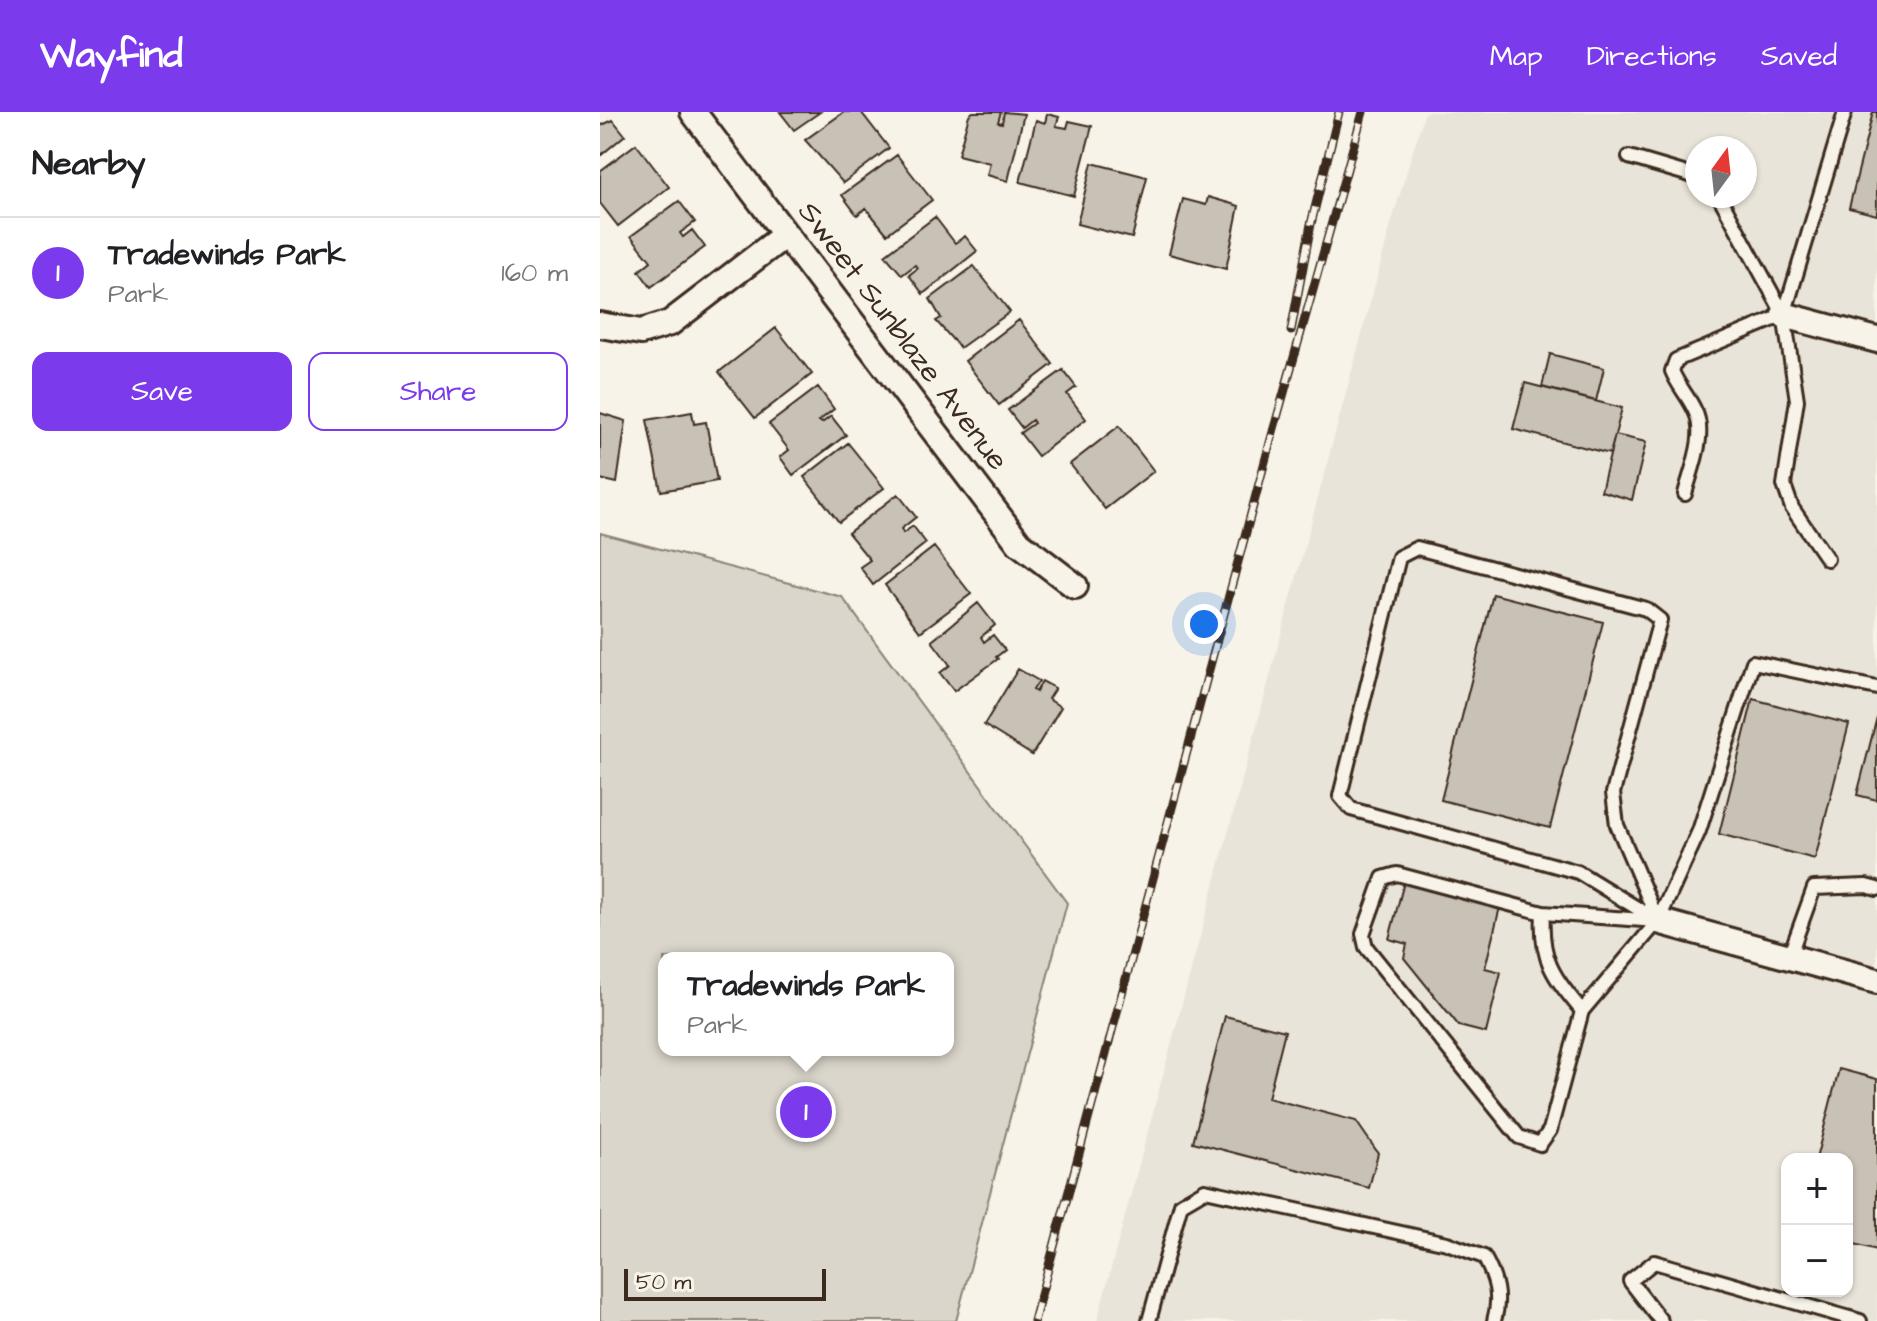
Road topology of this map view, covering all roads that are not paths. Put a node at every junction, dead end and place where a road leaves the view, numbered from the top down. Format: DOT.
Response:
graph roads {
  1 [pos="693,112"];
  2 [pos="1845,112"];
  3 [pos="1629,157"];
  4 [pos="1685,173"];
  5 [pos="1726,208"];
  6 [pos="785,235"];
  7 [pos="1784,315"];
  8 [pos="600,325"];
  9 [pos="1877,340"];
  10 [pos="1685,494"];
  11 [pos="1827,559"];
  12 [pos="1075,586"];
  13 [pos="1877,688"];
  14 [pos="1877,889"];
  15 [pos="1543,913"];
  16 [pos="1658,921"];
  17 [pos="1789,957"];
  18 [pos="1877,981"];
  19 [pos="1582,1011"];
  20 [pos="1149,1321"];
  21 [pos="1494,1321"];
  22 [pos="1661,1321"];
  23 [pos="1860,1321"];
  1 -- 6 [label="street, Sweet Sunblaze Avenue"];
  2 -- 7 [label="lane"];
  3 -- 4 [label="lane"];
  5 -- 7 [label="lane"];
  6 -- 8 [label="street"];
  6 -- 12 [label="street, Sweet Sunblaze Avenue"];
  7 -- 9 [label="street"];
  7 -- 10 [label="lane"];
  7 -- 11 [label="lane"];
  13 -- 16 [label="lane"];
  14 -- 17 [label="lane"];
  15 -- 16 [label="lane"];
  15 -- 19 [label="lane"];
  15 -- 19 [label="lane"];
  16 -- 16 [label="lane"];
  16 -- 17 [label="street"];
  16 -- 19 [label="lane"];
  17 -- 18 [label="street"];
  20 -- 21 [label="lane"];
  22 -- 23 [label="lane"];
}
